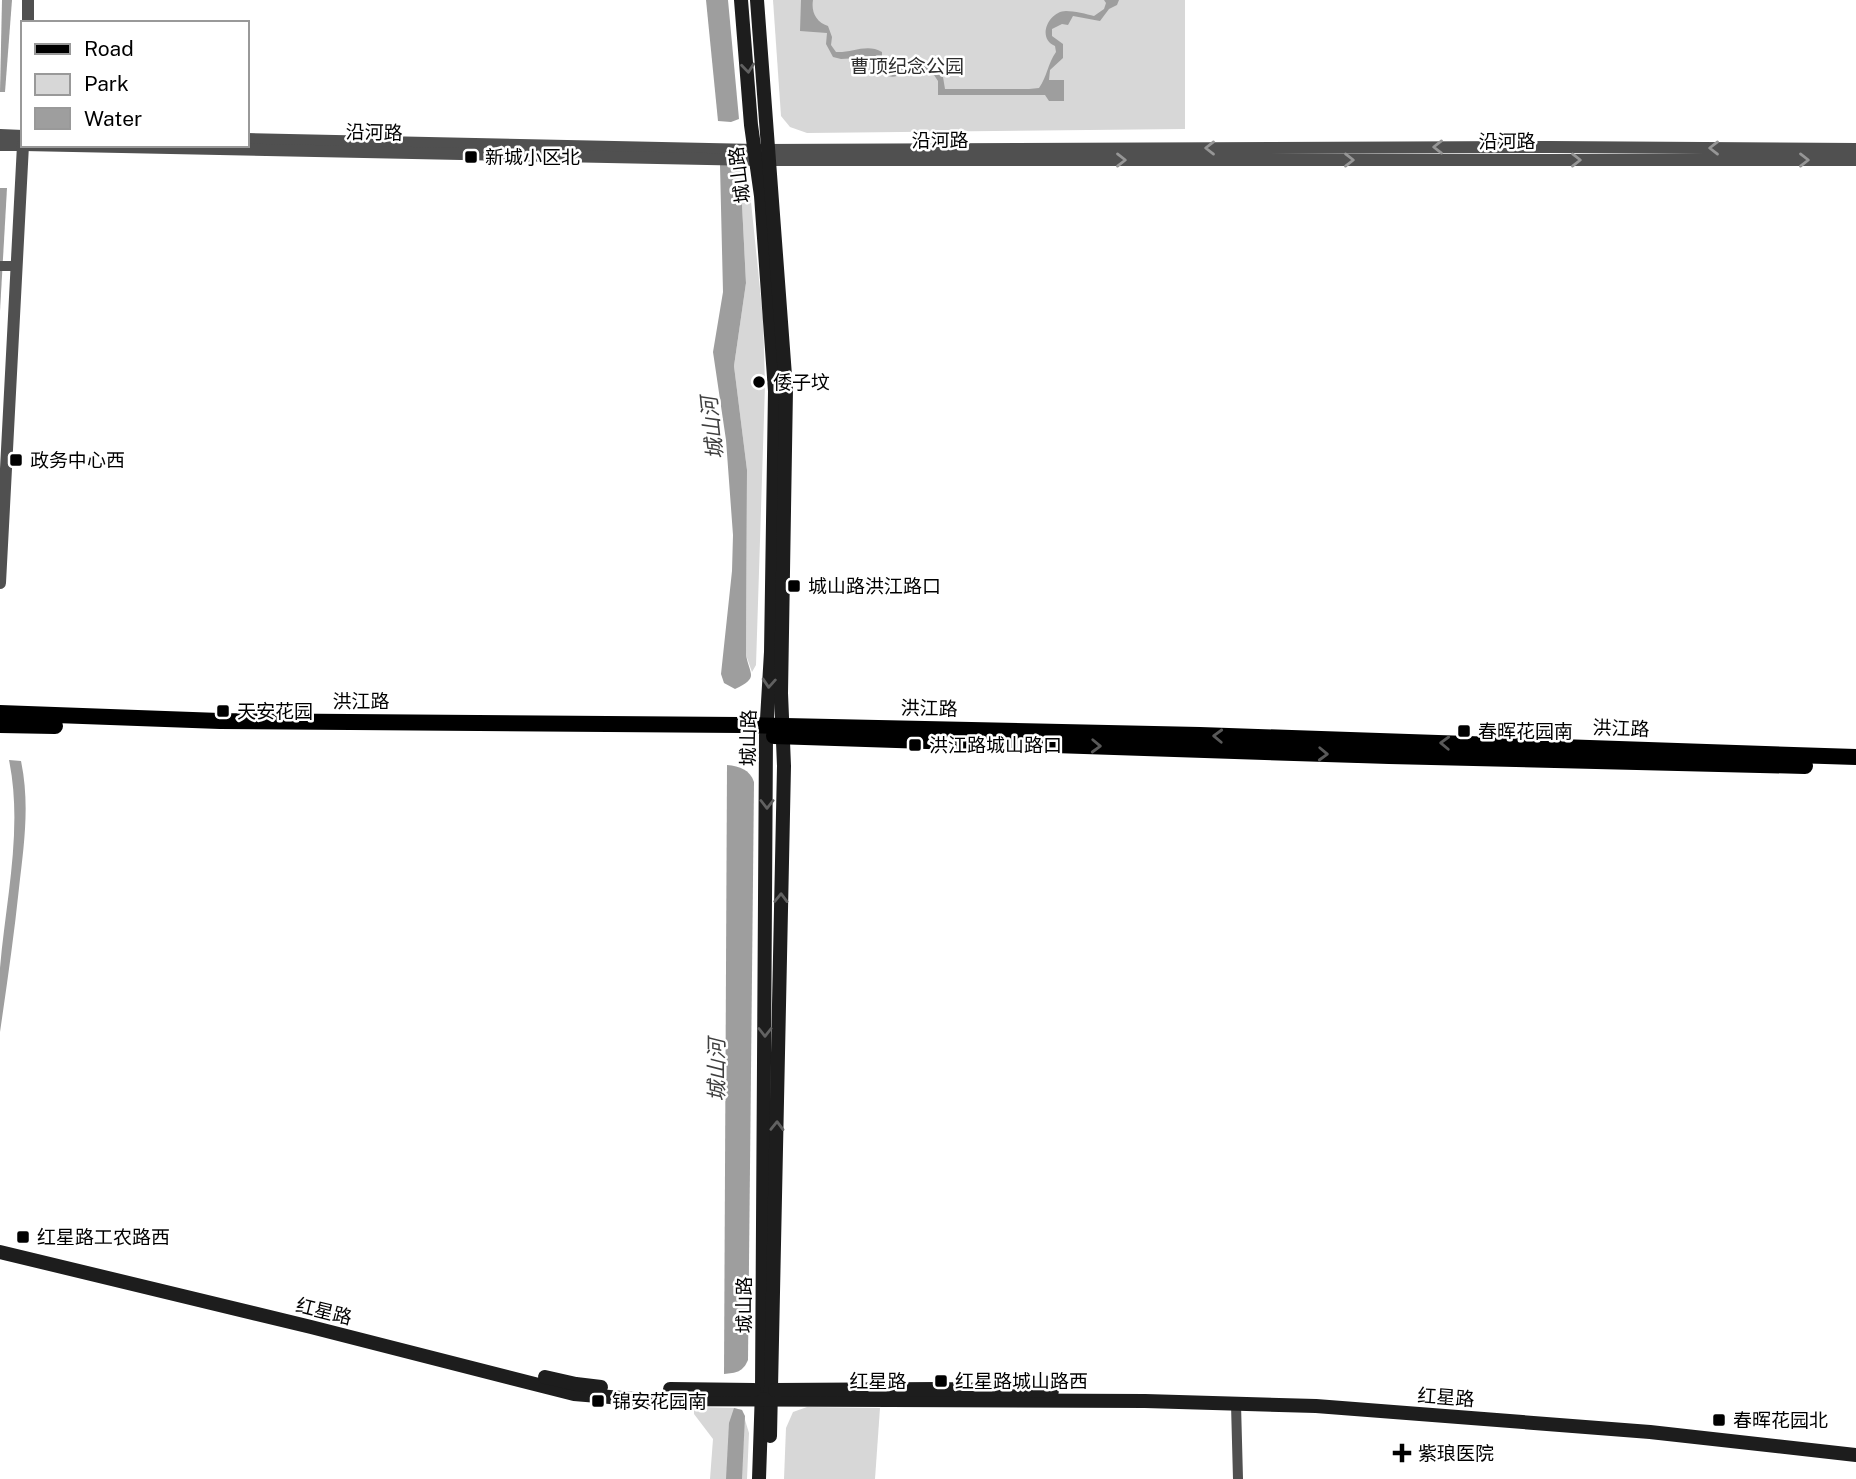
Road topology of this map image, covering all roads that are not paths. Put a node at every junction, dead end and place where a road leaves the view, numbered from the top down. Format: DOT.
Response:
graph roads {
  1 [pos="29,0"];
  2 [pos="741,0"];
  3 [pos="757,0"];
  4 [pos="28,21"];
  5 [pos="0,135"];
  6 [pos="21,136"];
  7 [pos="248,139"];
  8 [pos="0,145"];
  9 [pos="21,145"];
  10 [pos="23,147"];
  11 [pos="171,147"];
  12 [pos="1856,149"];
  13 [pos="763,155"];
  14 [pos="1856,160"];
  15 [pos="8,266"];
  16 [pos="0,583"];
  17 [pos="0,713"];
  18 [pos="0,725"];
  19 [pos="774,731"];
  20 [pos="1856,757"];
  21 [pos="1856,767"];
  22 [pos="0,1243"];
  23 [pos="0,1252"];
  24 [pos="767,1395"];
  25 [pos="1236,1404"];
  26 [pos="1856,1446"];
  27 [pos="1856,1455"];
  28 [pos="759,1479"];
  29 [pos="768,1479"];
  30 [pos="1238,1479"];
  1 -- 4 [label="street"];
  2 -- 13 [label="main road, 城山路, one-way"];
  3 -- 13 [label="main road, 城山路"];
  5 -- 6 [label="street"];
  7 -- 13 [label="street, 沿河路"];
  8 -- 9 [label="street, 沿河路"];
  10 -- 15 [label="street"];
  11 -- 13 [label="street, 沿河路"];
  12 -- 13 [label="street, 沿河路, one-way"];
  13 -- 14 [label="street, 沿河路, one-way"];
  13 -- 19 [label="main road, 城山路"];
  15 -- 16 [label="street"];
  17 -- 19 [label="main road, 洪江路"];
  18 -- 19 [label="main road, 洪江路"];
  20 -- 19 [label="main road, 洪江路, one-way"];
  19 -- 21 [label="main road, 洪江路, one-way"];
  19 -- 24 [label="main road, 城山路"];
  22 -- 24 [label="main road, 红星路"];
  23 -- 24 [label="main road, 红星路"];
  24 -- 25 [label="main road, 红星路"];
  24 -- 26 [label="main road, 红星路"];
  24 -- 28 [label="main road, 城山路"];
  24 -- 29 [label="main road, 城山路"];
  25 -- 27 [label="main road, 红星路"];
  25 -- 30 [label="street"];
}
